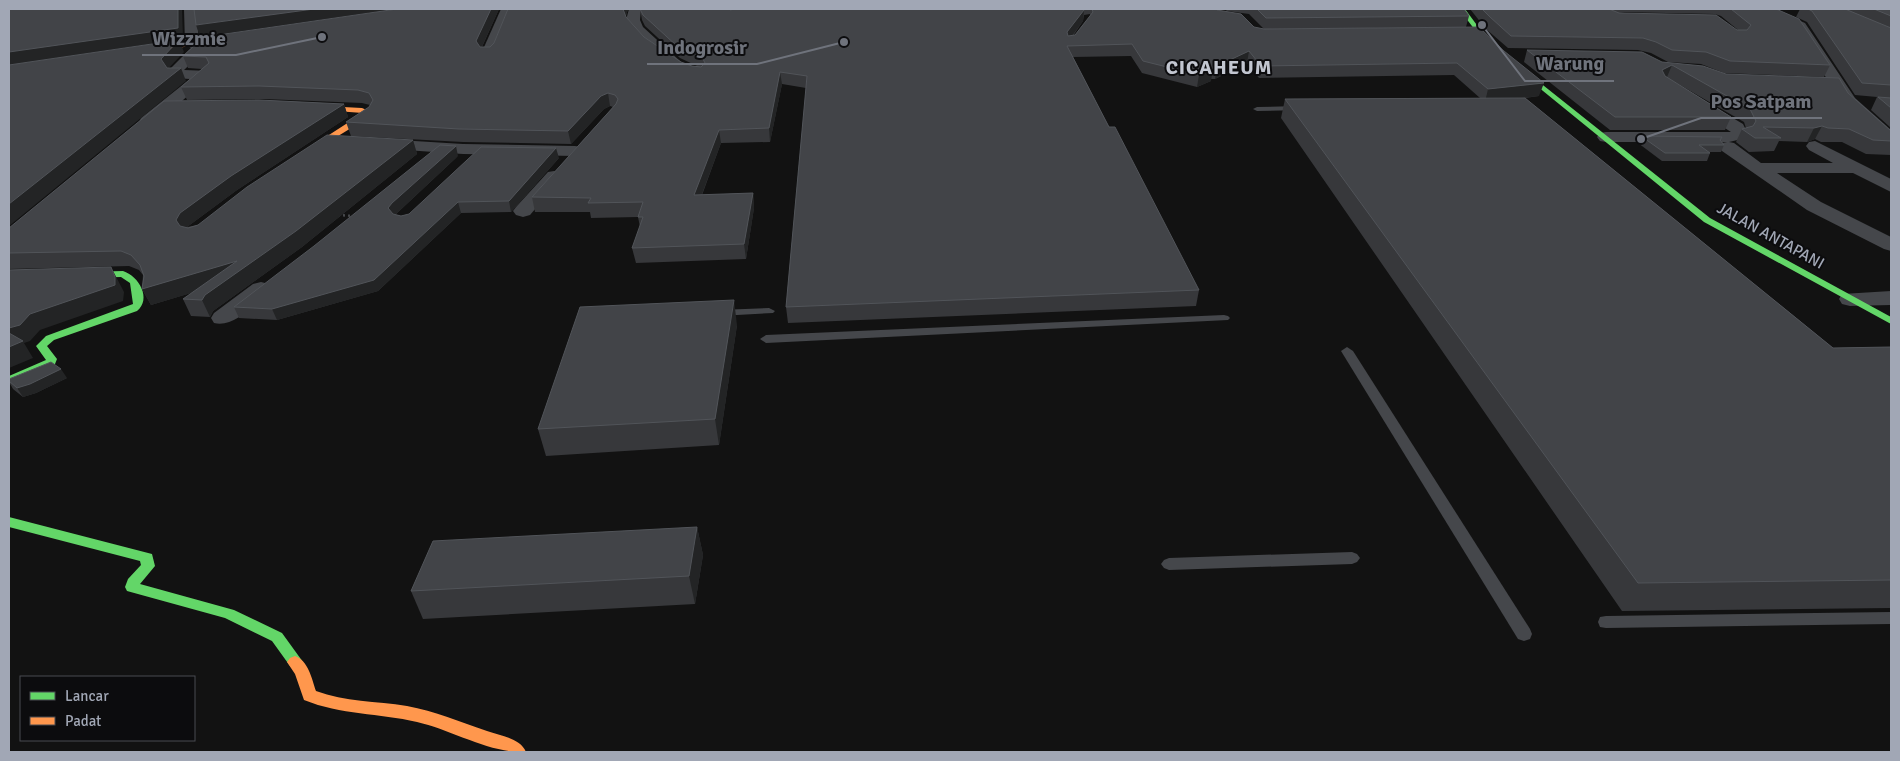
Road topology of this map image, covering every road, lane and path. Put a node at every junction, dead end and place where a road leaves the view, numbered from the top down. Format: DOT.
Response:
graph roads {
  1 [pos="507,9"];
  2 [pos="635,9"];
  3 [pos="1462,9"];
  4 [pos="1767,10"];
  5 [pos="192,11"];
  6 [pos="1798,11"];
  7 [pos="1461,33"];
  8 [pos="1480,33"];
  9 [pos="244,36"];
  10 [pos="199,43"];
  11 [pos="134,52"];
  12 [pos="488,54"];
  13 [pos="1504,55"];
  14 [pos="1523,55"];
  15 [pos="690,70"];
  16 [pos="1686,97"];
  17 [pos="1849,101"];
  18 [pos="1874,103"];
  19 [pos="166,107"];
  20 [pos="186,107"];
  21 [pos="300,107"];
  22 [pos="1257,108"];
  23 [pos="1305,108"];
  24 [pos="136,131"];
  25 [pos="1606,138"];
  26 [pos="1891,139"];
  27 [pos="324,141"];
  28 [pos="1728,146"];
  29 [pos="1815,146"];
  30 [pos="439,147"];
  31 [pos="479,149"];
  32 [pos="293,162"];
  33 [pos="416,166"];
  34 [pos="458,168"];
  35 [pos="1757,168"];
  36 [pos="1856,168"];
  37 [pos="1891,186"];
  38 [pos="523,211"];
  39 [pos="333,215"];
  40 [pos="355,216"];
  41 [pos="1891,245"];
  42 [pos="278,276"];
  43 [pos="9,277"];
  44 [pos="1891,298"];
  45 [pos="1850,299"];
  46 [pos="769,311"];
  47 [pos="711,314"];
  48 [pos="222,318"];
  49 [pos="1224,318"];
  50 [pos="1891,321"];
  51 [pos="766,339"];
  52 [pos="1347,351"];
  53 [pos="9,380"];
  54 [pos="9,522"];
  55 [pos="1352,558"];
  56 [pos="1169,564"];
  57 [pos="1891,618"];
  58 [pos="1606,622"];
  59 [pos="1524,634"];
  60 [pos="518,752"];
  1 -- 12 [label="street"];
  2 -- 15 [label="street"];
  3 -- 8 [label="street, JALAN ANTAPANI"];
  4 -- 6 [label="street"];
  4 -- 17 [label="street"];
  5 -- 10 [label="street"];
  7 -- 8 [label="street"];
  8 -- 13 [label="street, JALAN ANTAPANI"];
  9 -- 10 [label="street"];
  10 -- 11 [label="street"];
  10 -- 19 [label="street"];
  13 -- 14 [label="street"];
  13 -- 25 [label="street, JALAN ANTAPANI"];
  16 -- 25 [label="street"];
  17 -- 18 [label="street"];
  17 -- 26 [label="street"];
  19 -- 20 [label="street"];
  19 -- 24 [label="street"];
  21 -- 27 [label="street"];
  22 -- 23 [label="lane"];
  25 -- 45 [label="street, JALAN ANTAPANI"];
  27 -- 30 [label="street"];
  27 -- 32 [label="street"];
  28 -- 35 [label="street"];
  29 -- 36 [label="street"];
  30 -- 31 [label="street"];
  30 -- 33 [label="street"];
  31 -- 34 [label="street"];
  31 -- 38 [label="street"];
  35 -- 36 [label="street"];
  35 -- 41 [label="street"];
  36 -- 37 [label="street"];
  39 -- 40 [label="path"];
  42 -- 48 [label="street"];
  43 -- 53 [label="street"];
  44 -- 45 [label="street"];
  45 -- 50 [label="street, JALAN ANTAPANI"];
  46 -- 47 [label="lane"];
  49 -- 51 [label="lane"];
  52 -- 59 [label="lane"];
  54 -- 60 [label="street"];
  55 -- 56 [label="lane"];
  57 -- 58 [label="lane"];
}
